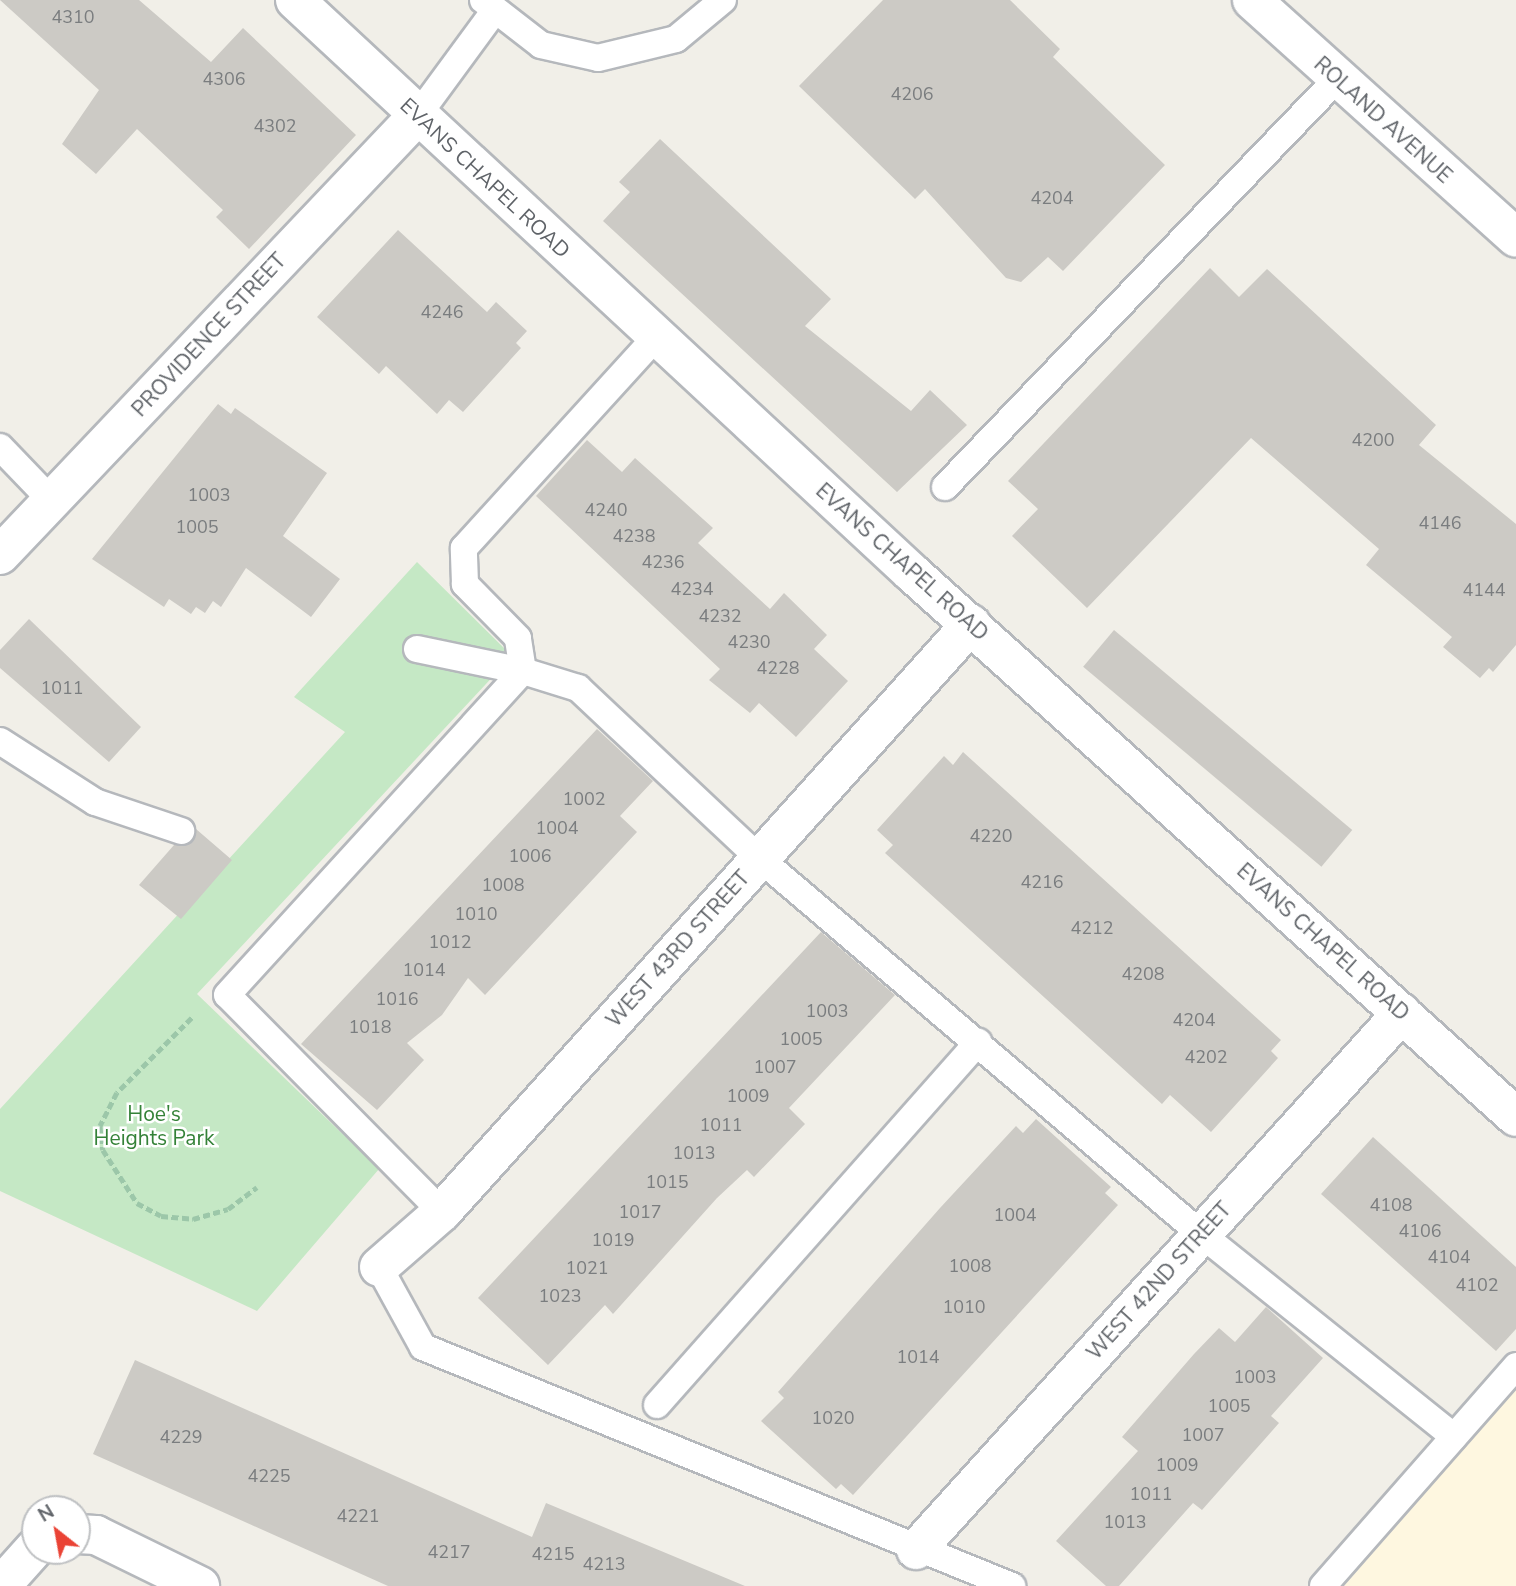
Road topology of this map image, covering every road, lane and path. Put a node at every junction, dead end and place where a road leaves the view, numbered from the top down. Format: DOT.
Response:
graph roads {
  1 [pos="295,0"];
  2 [pos="723,0"];
  3 [pos="1252,0"];
  4 [pos="488,6"];
  5 [pos="1337,79"];
  6 [pos="418,115"];
  7 [pos="1516,238"];
  8 [pos="656,337"];
  9 [pos="0,447"];
  10 [pos="945,487"];
  11 [pos="52,501"];
  12 [pos="0,555"];
  13 [pos="971,624"];
  14 [pos="417,649"];
  15 [pos="523,671"];
  16 [pos="0,741"];
  17 [pos="181,831"];
  18 [pos="760,858"];
  19 [pos="228,995"];
  20 [pos="1402,1013"];
  21 [pos="978,1042"];
  22 [pos="1516,1117"];
  23 [pos="257,1187"];
  24 [pos="442,1212"];
  25 [pos="1201,1234"];
  26 [pos="379,1267"];
  27 [pos="1516,1366"];
  28 [pos="657,1405"];
  29 [pos="1454,1437"];
  30 [pos="91,1535"];
  31 [pos="916,1550"];
  32 [pos="21,1564"];
  33 [pos="1,1586"];
  34 [pos="200,1586"];
  35 [pos="1012,1586"];
  36 [pos="1323,1586"];
  1 -- 6 [label="street, EVANS CHAPEL ROAD"];
  2 -- 4 [label="lane"];
  3 -- 5 [label="street, ROLAND AVENUE"];
  4 -- 6 [label="lane"];
  5 -- 7 [label="street, ROLAND AVENUE"];
  5 -- 10 [label="lane"];
  6 -- 8 [label="street, EVANS CHAPEL ROAD"];
  6 -- 11 [label="street, PROVIDENCE STREET"];
  8 -- 13 [label="street, EVANS CHAPEL ROAD"];
  8 -- 15 [label="lane"];
  9 -- 11 [label="lane"];
  11 -- 12 [label="street, PROVIDENCE STREET"];
  13 -- 18 [label="street, WEST 43RD STREET"];
  13 -- 20 [label="street, EVANS CHAPEL ROAD"];
  14 -- 15 [label="lane"];
  15 -- 18 [label="lane"];
  15 -- 19 [label="lane"];
  16 -- 17 [label="lane"];
  18 -- 21 [label="lane"];
  18 -- 24 [label="street, WEST 43RD STREET"];
  19 -- 23 [label="path"];
  19 -- 24 [label="lane"];
  20 -- 22 [label="street, EVANS CHAPEL ROAD"];
  20 -- 25 [label="street, WEST 42ND STREET"];
  21 -- 25 [label="lane"];
  21 -- 28 [label="lane"];
  24 -- 26 [label="street, WEST 43RD STREET"];
  25 -- 29 [label="lane"];
  25 -- 31 [label="street, WEST 42ND STREET"];
  26 -- 31 [label="lane"];
  27 -- 29 [label="lane"];
  29 -- 36 [label="lane"];
  30 -- 34 [label="street"];
  31 -- 35 [label="lane"];
  32 -- 33 [label="street"];
}
